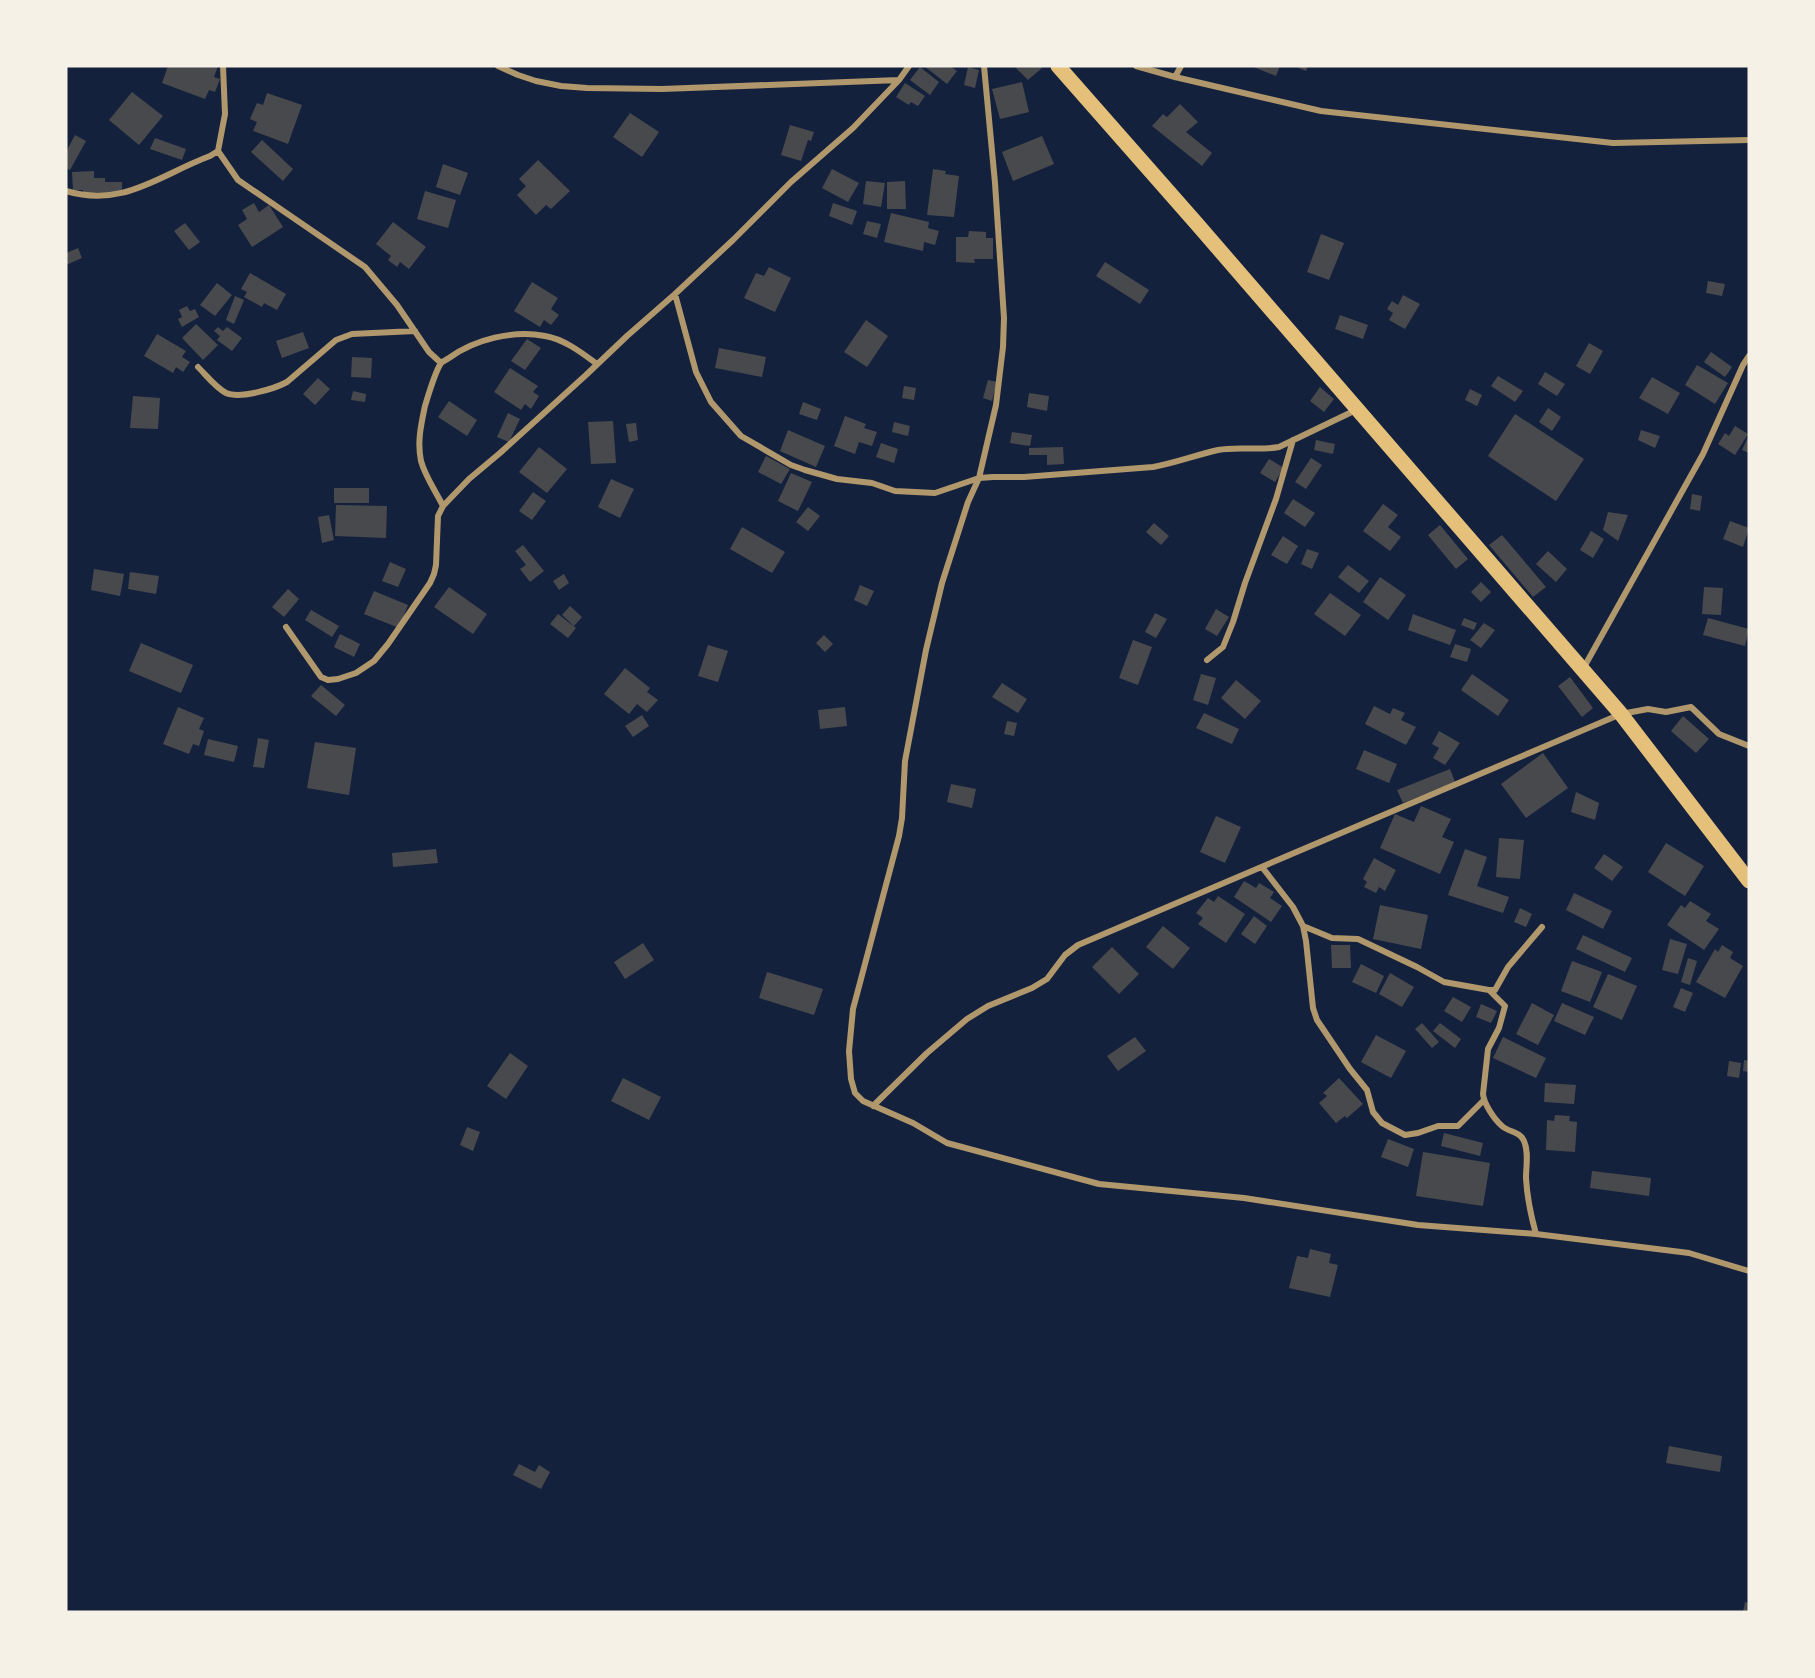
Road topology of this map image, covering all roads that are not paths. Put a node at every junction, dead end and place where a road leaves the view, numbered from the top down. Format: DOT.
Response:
graph roads {
  1 [pos="224,66"];
  2 [pos="498,66"];
  3 [pos="909,66"];
  4 [pos="984,66"];
  5 [pos="1058,66"];
  6 [pos="1136,66"];
  7 [pos="1181,66"];
  8 [pos="1175,77"];
  9 [pos="899,80"];
  10 [pos="1749,140"];
  11 [pos="218,151"];
  12 [pos="66,191"];
  13 [pos="675,294"];
  14 [pos="415,331"];
  15 [pos="1749,356"];
  16 [pos="441,363"];
  17 [pos="597,364"];
  18 [pos="198,367"];
  19 [pos="1356,409"];
  20 [pos="1293,440"];
  21 [pos="979,478"];
  22 [pos="442,506"];
  23 [pos="286,627"];
  24 [pos="1208,660"];
  25 [pos="1582,670"];
  26 [pos="1621,714"];
  27 [pos="1749,746"];
  28 [pos="1262,867"];
  29 [pos="1749,881"];
  30 [pos="1302,926"];
  31 [pos="1542,927"];
  32 [pos="1490,990"];
  33 [pos="1484,1100"];
  34 [pos="873,1106"];
  35 [pos="1536,1234"];
  36 [pos="1749,1271"];
  1 -- 11 [label="street"];
  2 -- 9 [label="street"];
  3 -- 9 [label="street"];
  4 -- 21 [label="street"];
  5 -- 19 [label="main road"];
  6 -- 8 [label="street"];
  7 -- 8 [label="street"];
  8 -- 10 [label="street"];
  9 -- 13 [label="street"];
  11 -- 12 [label="street"];
  11 -- 14 [label="street"];
  13 -- 17 [label="street"];
  13 -- 21 [label="street"];
  14 -- 16 [label="street"];
  14 -- 18 [label="street"];
  15 -- 25 [label="street"];
  16 -- 17 [label="street"];
  16 -- 22 [label="street"];
  17 -- 22 [label="street"];
  19 -- 20 [label="street"];
  19 -- 25 [label="main road"];
  20 -- 21 [label="street"];
  20 -- 24 [label="street"];
  21 -- 34 [label="street"];
  22 -- 23 [label="street"];
  25 -- 26 [label="main road"];
  26 -- 27 [label="street"];
  26 -- 28 [label="street"];
  26 -- 29 [label="main road"];
  28 -- 30 [label="street"];
  28 -- 34 [label="street"];
  30 -- 32 [label="street"];
  30 -- 33 [label="street"];
  31 -- 32 [label="street"];
  32 -- 33 [label="street"];
  33 -- 35 [label="street"];
  34 -- 35 [label="street"];
  35 -- 36 [label="street"];
}
